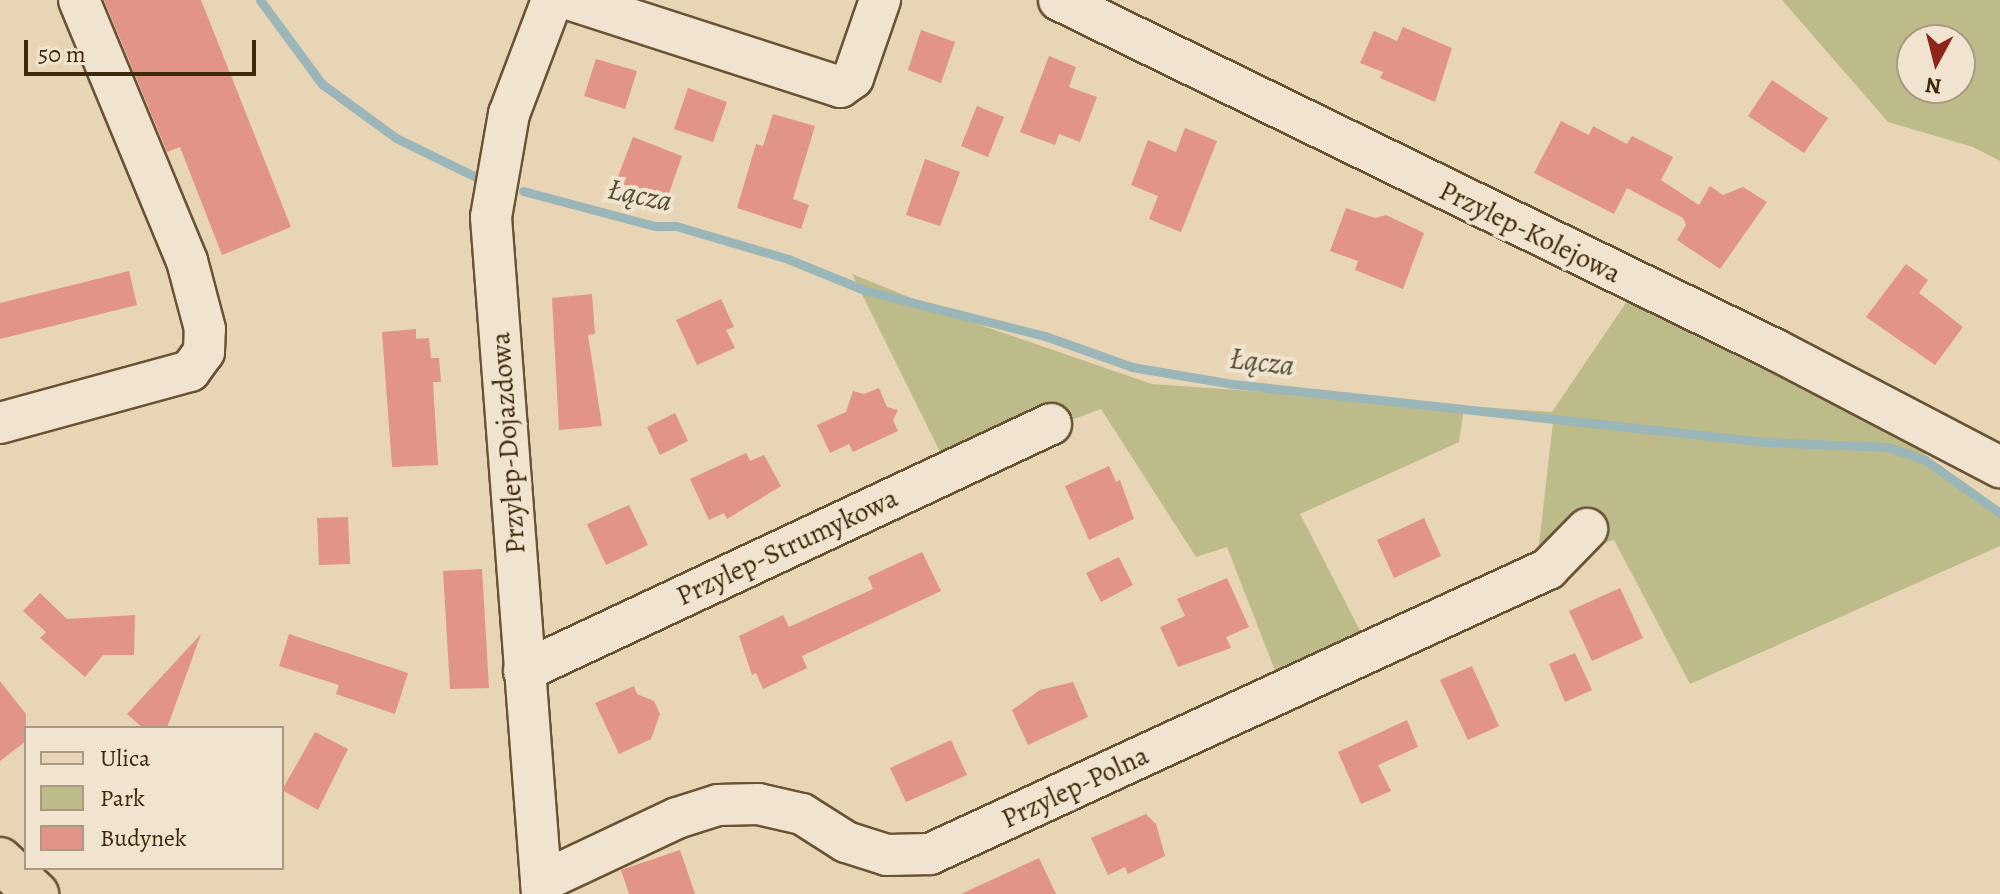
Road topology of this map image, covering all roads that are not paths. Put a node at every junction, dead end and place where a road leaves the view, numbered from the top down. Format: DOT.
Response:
graph roads {
  1 [pos="79,0"];
  2 [pos="552,0"];
  3 [pos="571,0"];
  4 [pos="880,0"];
  5 [pos="1059,0"];
  6 [pos="1129,14"];
  7 [pos="0,423"];
  8 [pos="1051,424"];
  9 [pos="2000,467"];
  10 [pos="1587,529"];
  11 [pos="524,671"];
  12 [pos="0,860"];
  13 [pos="542,888"];
  14 [pos="36,894"];
  1 -- 7 [label="street"];
  2 -- 11 [label="street, Przylep-Dojazdowa"];
  3 -- 4 [label="street"];
  5 -- 6 [label="street, Przylep-Kolejowa"];
  6 -- 9 [label="street, Przylep-Kolejowa"];
  8 -- 11 [label="street, Przylep-Strumykowa"];
  10 -- 13 [label="street, Przylep-Polna"];
  11 -- 13 [label="street, Przylep-Dojazdowa"];
  12 -- 14 [label="main road"];
}
